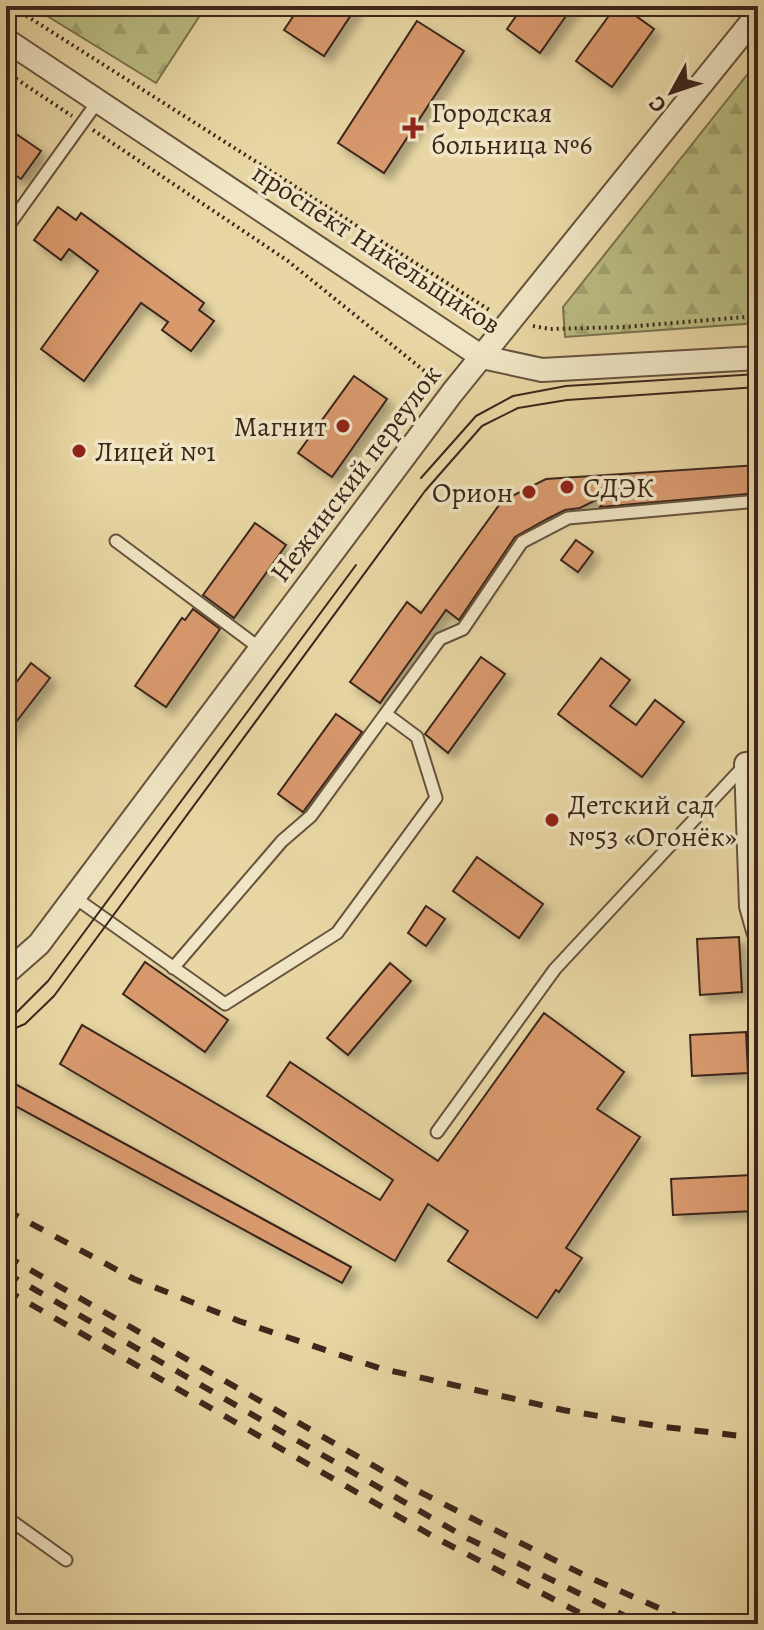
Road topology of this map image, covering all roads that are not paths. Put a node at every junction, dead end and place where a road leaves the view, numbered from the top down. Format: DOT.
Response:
graph roads {
  1 [pos="758,14"];
  2 [pos="6,40"];
  3 [pos="98,101"];
  4 [pos="6,229"];
  5 [pos="482,357"];
  6 [pos="758,358"];
  7 [pos="758,501"];
  8 [pos="116,541"];
  9 [pos="261,649"];
  10 [pos="386,714"];
  11 [pos="754,760"];
  12 [pos="74,897"];
  13 [pos="758,931"];
  14 [pos="173,968"];
  15 [pos="6,973"];
  16 [pos="437,1132"];
  17 [pos="6,1517"];
  18 [pos="66,1560"];
  1 -- 5 [label="street, Нежинский переулок"];
  2 -- 3 [label="street, проспект Никельщиков"];
  3 -- 4 [label="lane"];
  3 -- 5 [label="street, проспект Никельщиков"];
  5 -- 6 [label="street, проспект Никельщиков"];
  5 -- 9 [label="street, Нежинский переулок"];
  7 -- 10 [label="lane"];
  8 -- 9 [label="lane"];
  9 -- 12 [label="street, Нежинский переулок"];
  10 -- 14 [label="lane"];
  10 -- 14 [label="lane"];
  11 -- 13 [label="street"];
  11 -- 16 [label="lane"];
  12 -- 14 [label="lane"];
  12 -- 15 [label="street, Нежинский переулок"];
  17 -- 18 [label="lane"];
}
